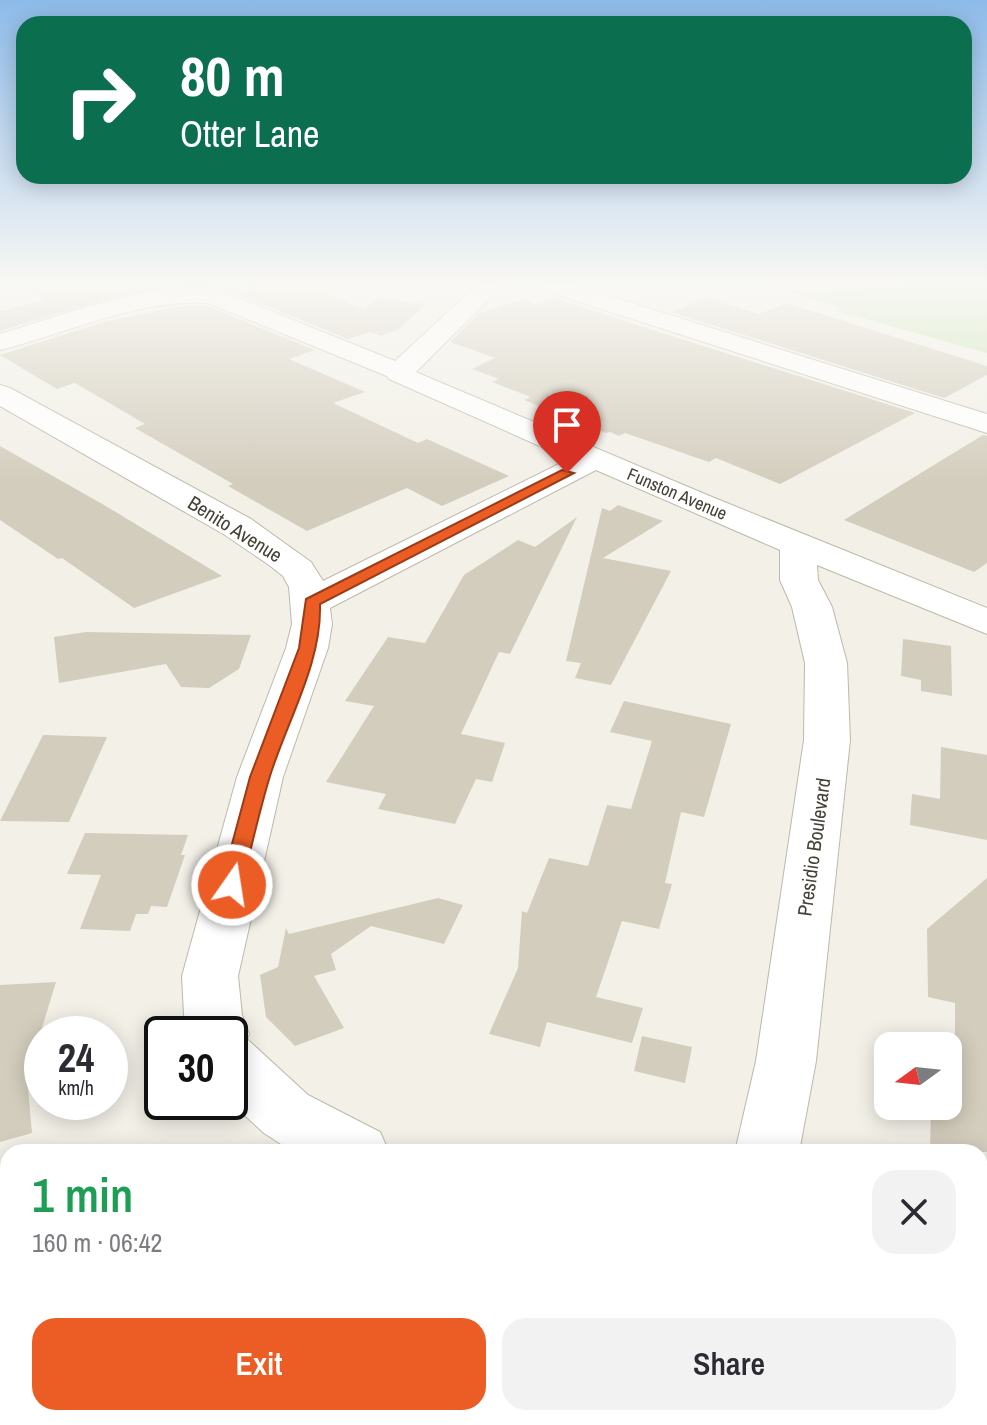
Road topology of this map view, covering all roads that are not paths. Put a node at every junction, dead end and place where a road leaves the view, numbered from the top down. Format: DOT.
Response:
graph roads {
  1 [pos="344,350"];
  2 [pos="423,350"];
  3 [pos="757,350"];
  4 [pos="399,373"];
  5 [pos="0,394"];
  6 [pos="987,424"];
  7 [pos="595,458"];
  8 [pos="798,544"];
  9 [pos="311,602"];
  10 [pos="987,622"];
  11 [pos="213,1016"];
  12 [pos="248,1083"];
  13 [pos="337,1144"];
  14 [pos="769,1144"];
  1 -- 4 [label="street, Funston Avenue"];
  2 -- 4 [label="street"];
  3 -- 6 [label="street"];
  4 -- 7 [label="street, Funston Avenue"];
  5 -- 9 [label="street, Benito Avenue"];
  7 -- 8 [label="street, Funston Avenue"];
  7 -- 9 [label="street"];
  8 -- 10 [label="street, Funston Avenue"];
  8 -- 14 [label="street, Presidio Boulevard"];
  9 -- 11 [label="street, Benito Avenue"];
  12 -- 13 [label="street"];
}
